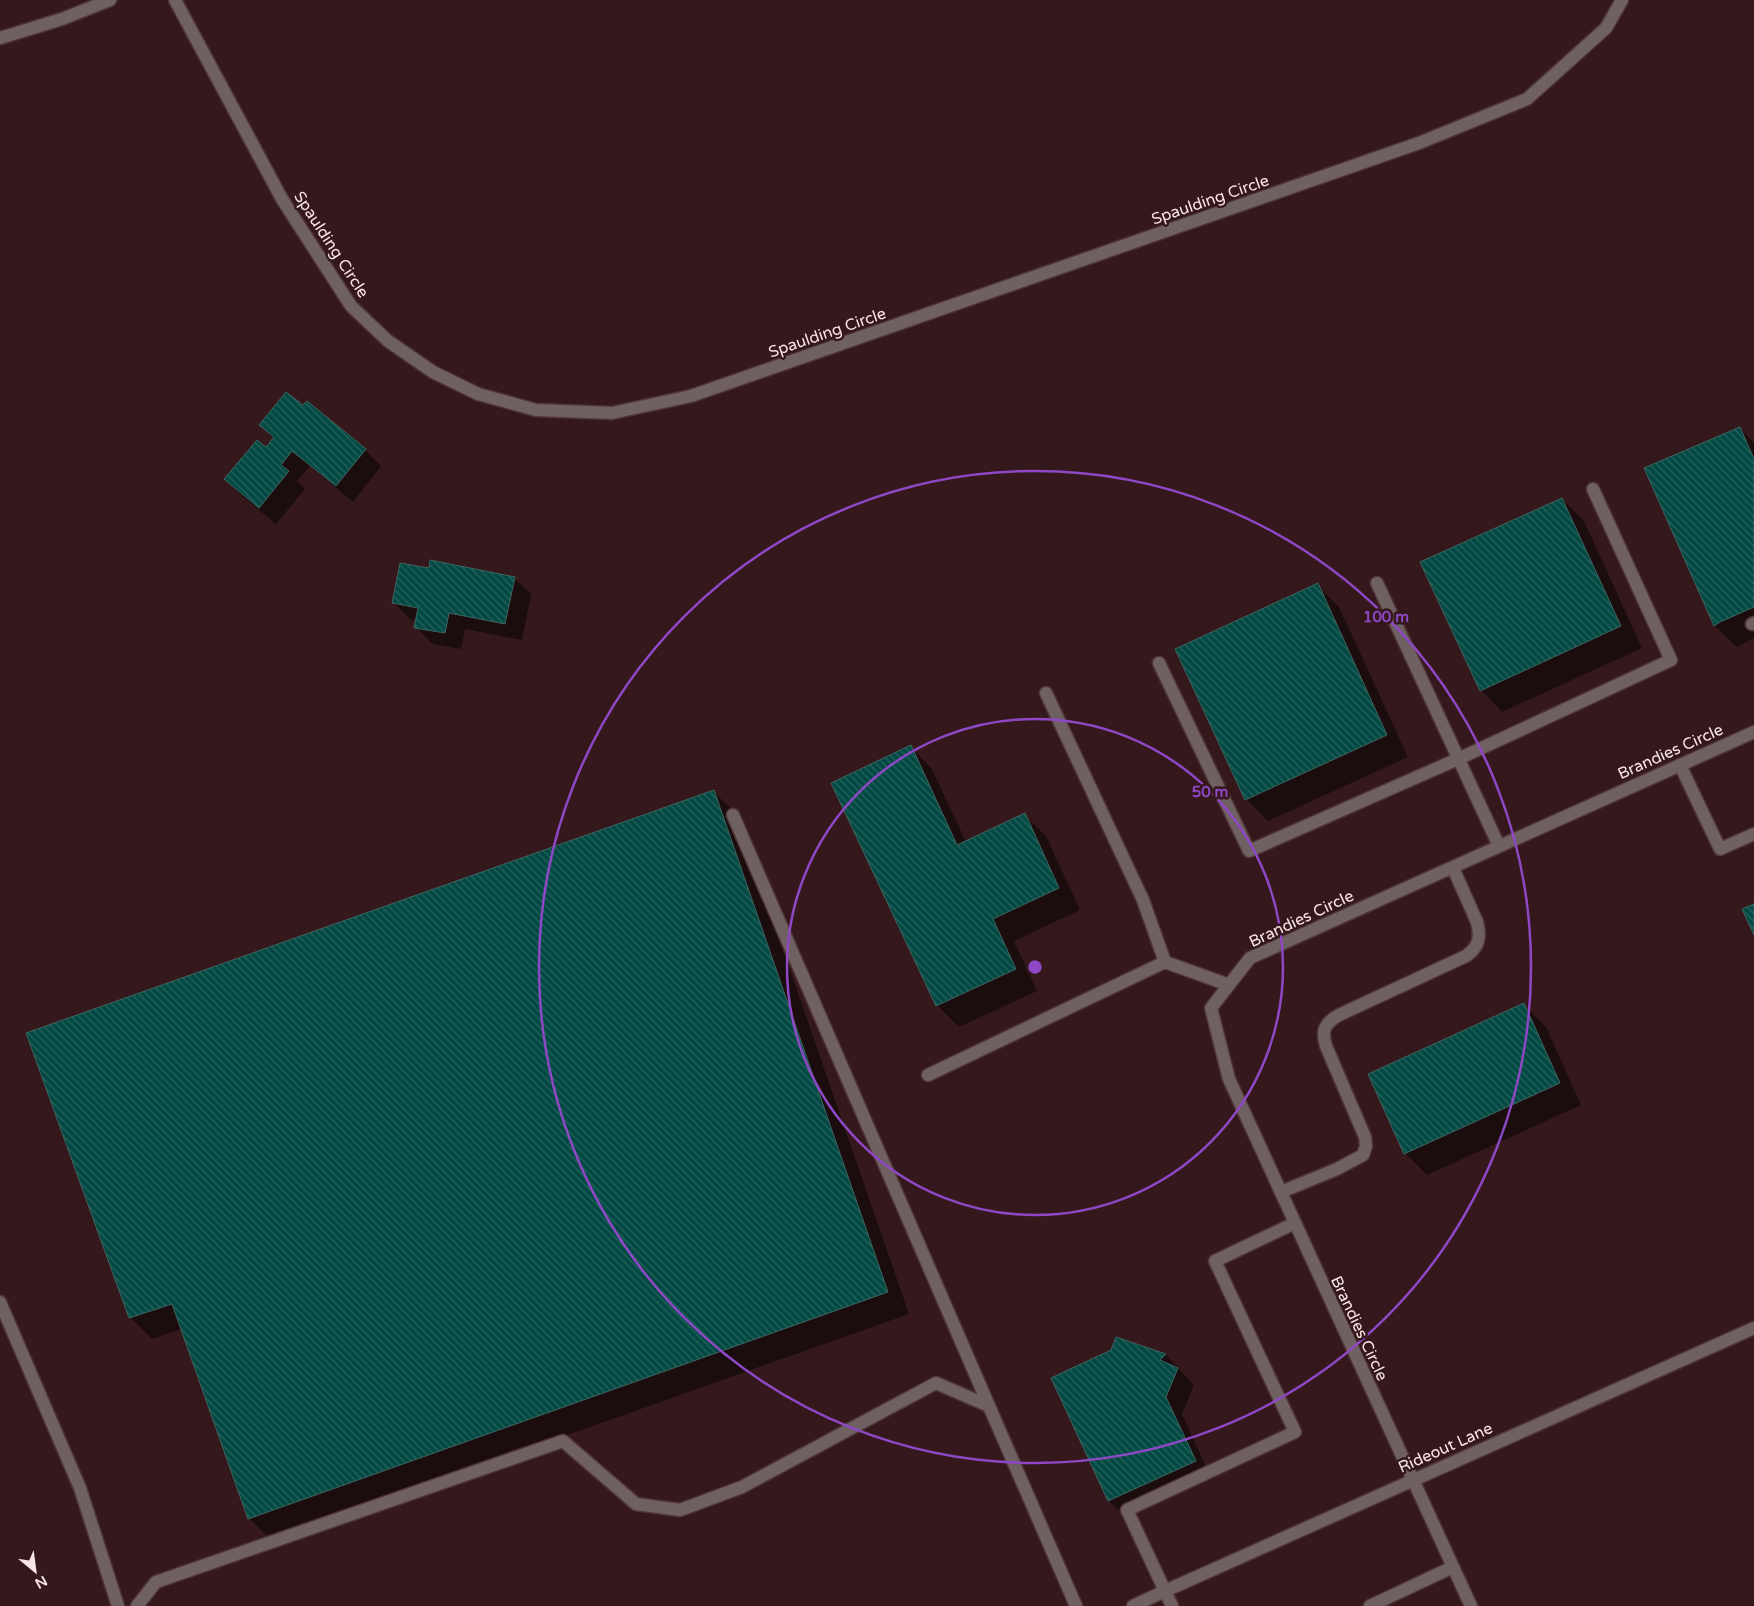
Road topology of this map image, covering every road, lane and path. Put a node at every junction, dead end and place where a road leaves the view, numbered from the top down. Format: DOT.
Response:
graph roads {
  1 [pos="110,0"];
  2 [pos="175,0"];
  3 [pos="1622,0"];
  4 [pos="0,38"];
  5 [pos="1593,489"];
  6 [pos="1377,583"];
  7 [pos="1159,663"];
  8 [pos="1046,693"];
  9 [pos="1754,732"];
  10 [pos="1458,759"];
  11 [pos="1680,765"];
  12 [pos="732,815"];
  13 [pos="1754,834"];
  14 [pos="1499,846"];
  15 [pos="1452,868"];
  16 [pos="1165,962"];
  17 [pos="1229,985"];
  18 [pos="928,1074"];
  19 [pos="1281,1192"];
  20 [pos="1295,1223"];
  21 [pos="0,1302"];
  22 [pos="1754,1328"];
  23 [pos="989,1406"];
  24 [pos="1412,1480"];
  25 [pos="1453,1567"];
  26 [pos="1165,1591"];
  27 [pos="118,1606"];
  28 [pos="136,1606"];
  29 [pos="1076,1606"];
  30 [pos="1133,1606"];
  31 [pos="1172,1606"];
  32 [pos="1370,1606"];
  33 [pos="1471,1606"];
  1 -- 4 [label="street"];
  2 -- 3 [label="street, Spaulding Circle"];
  5 -- 10 [label="street"];
  6 -- 10 [label="street"];
  7 -- 10 [label="street"];
  8 -- 16 [label="street"];
  9 -- 11 [label="street, Brandies Circle"];
  10 -- 14 [label="street"];
  11 -- 13 [label="street"];
  11 -- 14 [label="street, Brandies Circle"];
  12 -- 23 [label="street"];
  14 -- 15 [label="street, Brandies Circle"];
  15 -- 17 [label="street, Brandies Circle"];
  15 -- 19 [label="street"];
  16 -- 17 [label="street"];
  16 -- 18 [label="street"];
  17 -- 19 [label="street, Brandies Circle"];
  19 -- 20 [label="street, Brandies Circle"];
  20 -- 24 [label="street, Brandies Circle"];
  20 -- 26 [label="street"];
  21 -- 27 [label="street"];
  22 -- 24 [label="street, Rideout Lane"];
  23 -- 28 [label="street"];
  23 -- 29 [label="street"];
  24 -- 25 [label="street, Brandies Circle"];
  24 -- 26 [label="street, Rideout Lane"];
  25 -- 32 [label="street"];
  25 -- 33 [label="street, Brandies Circle"];
  26 -- 30 [label="street, Rideout Lane"];
  26 -- 31 [label="street"];
}
